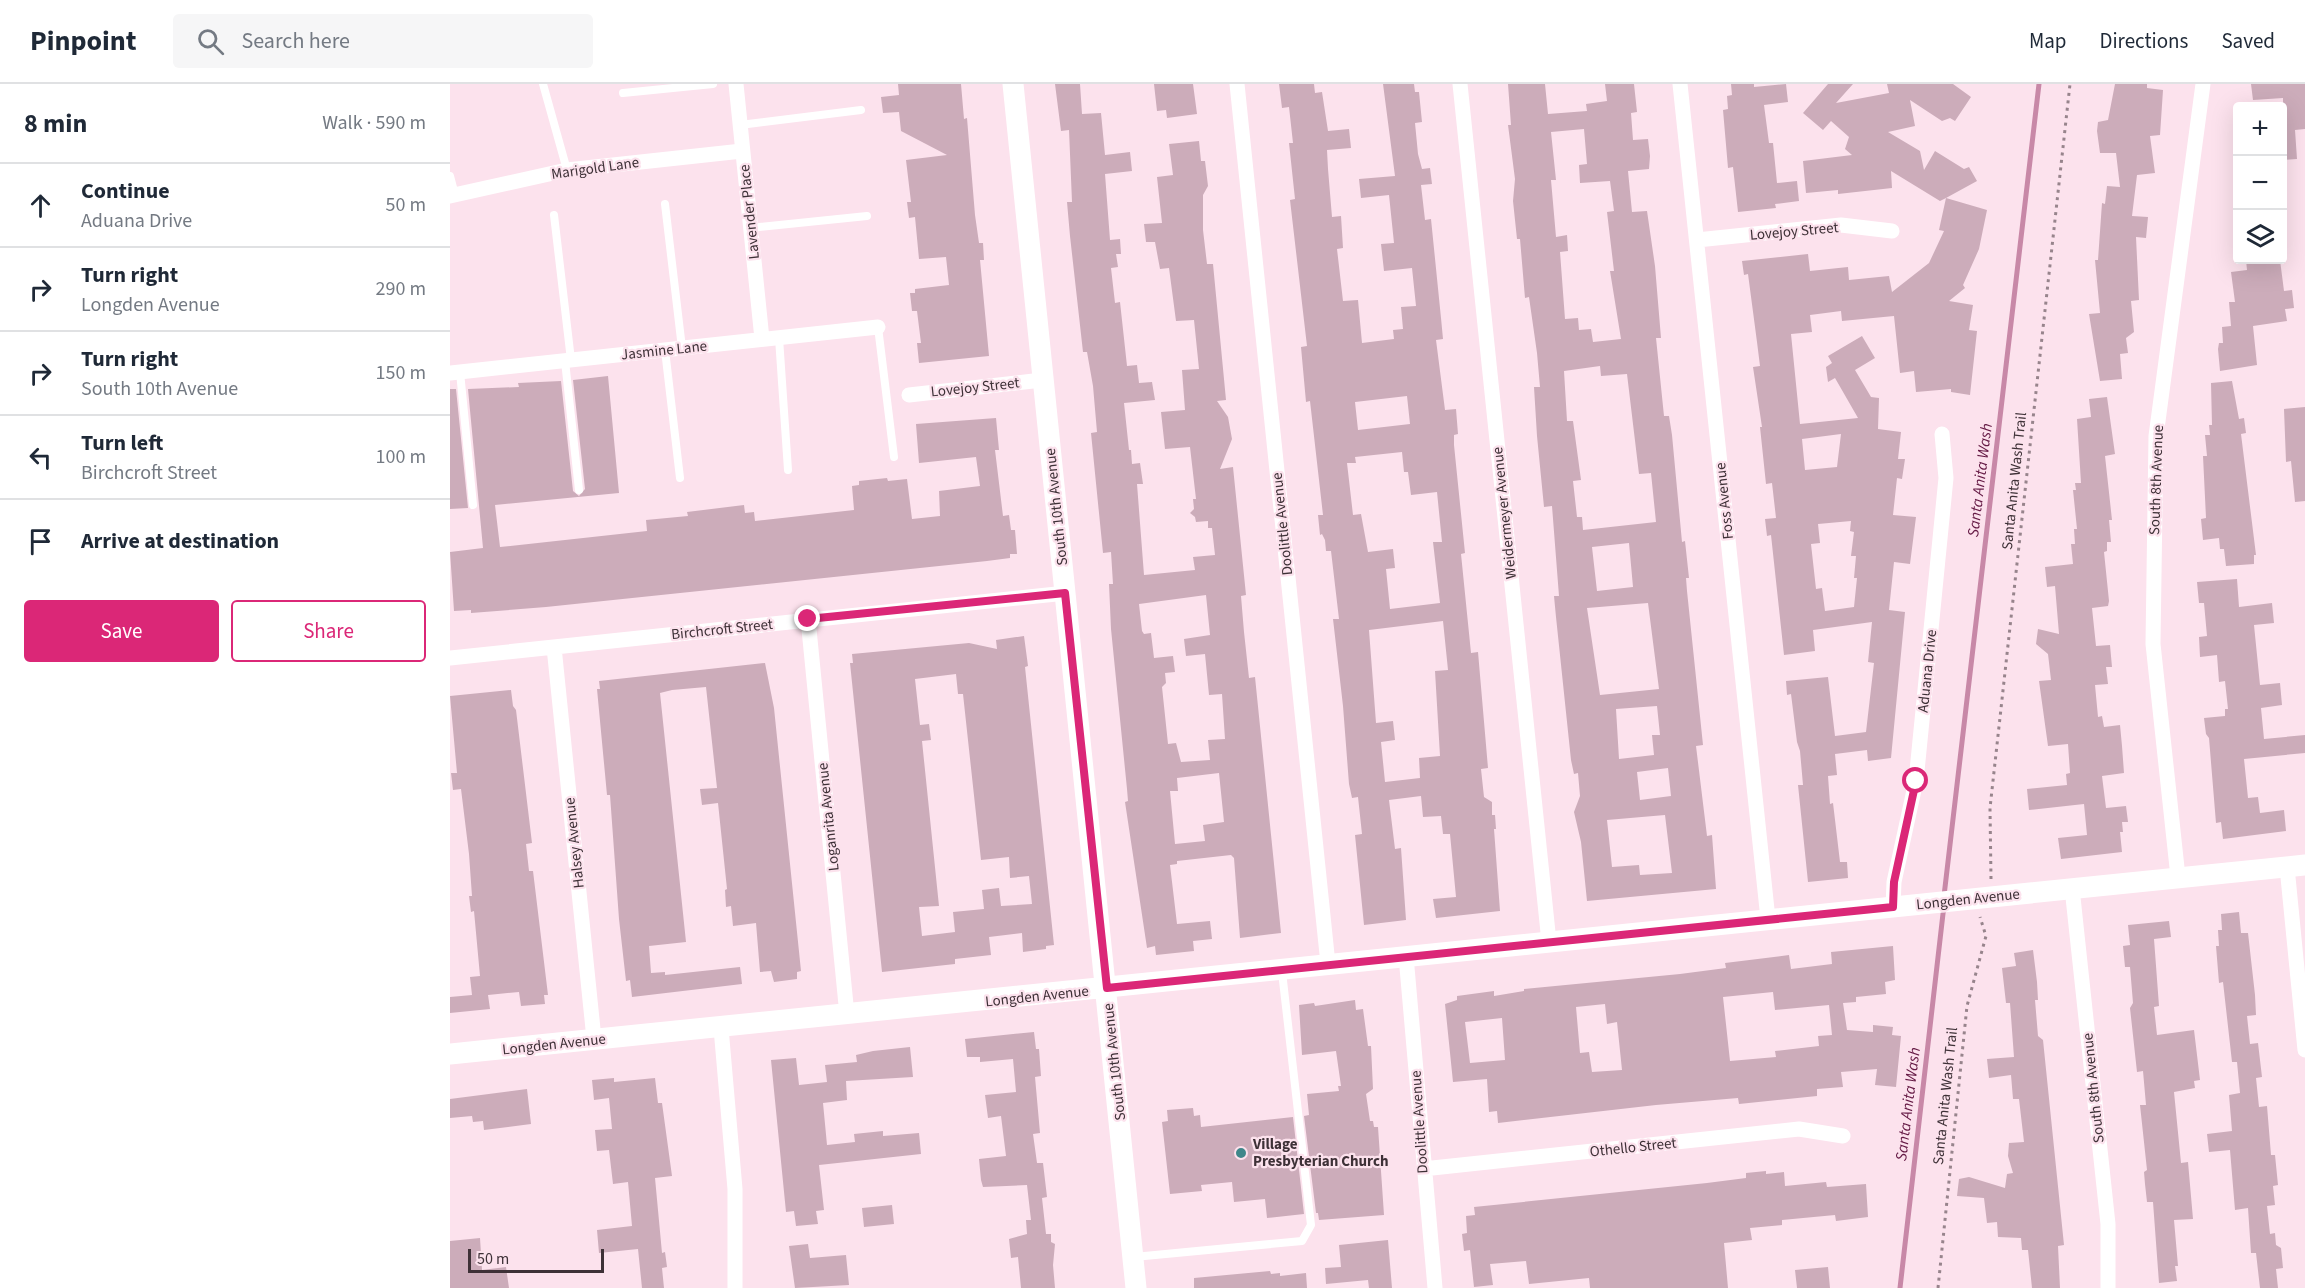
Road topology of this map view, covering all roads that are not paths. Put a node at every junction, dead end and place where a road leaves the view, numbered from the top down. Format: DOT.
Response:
graph roads {
  1 [pos="543,84"];
  2 [pos="712,84"];
  3 [pos="736,84"];
  4 [pos="1013,84"];
  5 [pos="1237,84"];
  6 [pos="1460,84"];
  7 [pos="1680,84"];
  8 [pos="2203,84"];
  9 [pos="623,93"];
  10 [pos="861,110"];
  11 [pos="740,125"];
  12 [pos="742,151"];
  13 [pos="567,170"];
  14 [pos="450,176"];
  15 [pos="452,196"];
  16 [pos="665,204"];
  17 [pos="554,215"];
  18 [pos="867,216"];
  19 [pos="750,228"];
  20 [pos="1892,231"];
  21 [pos="1696,240"];
  22 [pos="878,327"];
  23 [pos="779,338"];
  24 [pos="762,339"];
  25 [pos="682,348"];
  26 [pos="665,350"];
  27 [pos="568,360"];
  28 [pos="455,372"];
  29 [pos="1042,380"];
  30 [pos="909,395"];
  31 [pos="1942,434"];
  32 [pos="894,457"];
  33 [pos="788,470"];
  34 [pos="680,478"];
  35 [pos="579,490"];
  36 [pos="473,505"];
  37 [pos="1065,593"];
  38 [pos="808,619"];
  39 [pos="554,647"];
  40 [pos="450,658"];
  41 [pos="2296,866"];
  42 [pos="2178,877"];
  43 [pos="2072,888"];
  44 [pos="1893,907"];
  45 [pos="1768,919"];
  46 [pos="1549,942"];
  47 [pos="1406,956"];
  48 [pos="1328,964"];
  49 [pos="1282,970"];
  50 [pos="1107,988"];
  51 [pos="847,1015"];
  52 [pos="722,1028"];
  53 [pos="594,1039"];
  54 [pos="2305,1050"];
  55 [pos="450,1054"];
  56 [pos="1843,1136"];
  57 [pos="1423,1169"];
  58 [pos="1133,1258"];
  59 [pos="735,1288"];
  60 [pos="1136,1288"];
  61 [pos="1435,1288"];
  62 [pos="2108,1288"];
  1 -- 13 [label="lane"];
  2 -- 9 [label="lane"];
  3 -- 11 [label="street, Lavender Place"];
  4 -- 29 [label="street, South 10th Avenue"];
  5 -- 48 [label="street, Doolittle Avenue"];
  6 -- 46 [label="street, Weidermeyer Avenue"];
  7 -- 21 [label="street, Foss Avenue"];
  8 -- 42 [label="street, South 8th Avenue"];
  10 -- 11 [label="lane"];
  11 -- 12 [label="street, Lavender Place"];
  12 -- 13 [label="street, Marigold Lane"];
  12 -- 19 [label="street, Lavender Place"];
  13 -- 15 [label="street, Marigold Lane"];
  14 -- 15 [label="lane"];
  16 -- 25 [label="lane"];
  17 -- 27 [label="lane"];
  18 -- 19 [label="lane"];
  19 -- 24 [label="street, Lavender Place"];
  20 -- 21 [label="street, Lovejoy Street"];
  21 -- 45 [label="street, Foss Avenue"];
  22 -- 23 [label="street, Jasmine Lane"];
  22 -- 32 [label="lane"];
  23 -- 24 [label="street, Jasmine Lane"];
  23 -- 33 [label="lane"];
  24 -- 25 [label="street, Jasmine Lane"];
  25 -- 26 [label="street, Jasmine Lane"];
  26 -- 27 [label="street, Jasmine Lane"];
  26 -- 34 [label="lane"];
  27 -- 28 [label="street, Jasmine Lane"];
  27 -- 35 [label="lane"];
  28 -- 36 [label="lane"];
  29 -- 30 [label="street, Lovejoy Street"];
  29 -- 37 [label="street, South 10th Avenue"];
  31 -- 44 [label="street, Aduana Drive"];
  37 -- 38 [label="street, Birchcroft Street"];
  37 -- 50 [label="street, South 10th Avenue"];
  38 -- 39 [label="street, Birchcroft Street"];
  38 -- 51 [label="street, Loganrita Avenue"];
  39 -- 40 [label="street, Birchcroft Street"];
  39 -- 53 [label="street, Halsey Avenue"];
  41 -- 42 [label="street, Longden Avenue"];
  41 -- 54 [label="street"];
  42 -- 43 [label="street, Longden Avenue"];
  43 -- 44 [label="street, Longden Avenue"];
  43 -- 62 [label="street, South 8th Avenue"];
  44 -- 45 [label="street, Longden Avenue"];
  45 -- 46 [label="street, Longden Avenue"];
  46 -- 47 [label="street, Longden Avenue"];
  47 -- 48 [label="street, Longden Avenue"];
  47 -- 57 [label="street, Doolittle Avenue"];
  48 -- 49 [label="street, Longden Avenue"];
  49 -- 50 [label="street, Longden Avenue"];
  49 -- 58 [label="lane"];
  50 -- 51 [label="street, Longden Avenue"];
  50 -- 58 [label="street, South 10th Avenue"];
  51 -- 52 [label="street, Longden Avenue"];
  52 -- 53 [label="street, Longden Avenue"];
  52 -- 59 [label="street"];
  53 -- 55 [label="street, Longden Avenue"];
  56 -- 57 [label="street, Othello Street"];
  57 -- 61 [label="street, Doolittle Avenue"];
  58 -- 60 [label="street, South 10th Avenue"];
}
